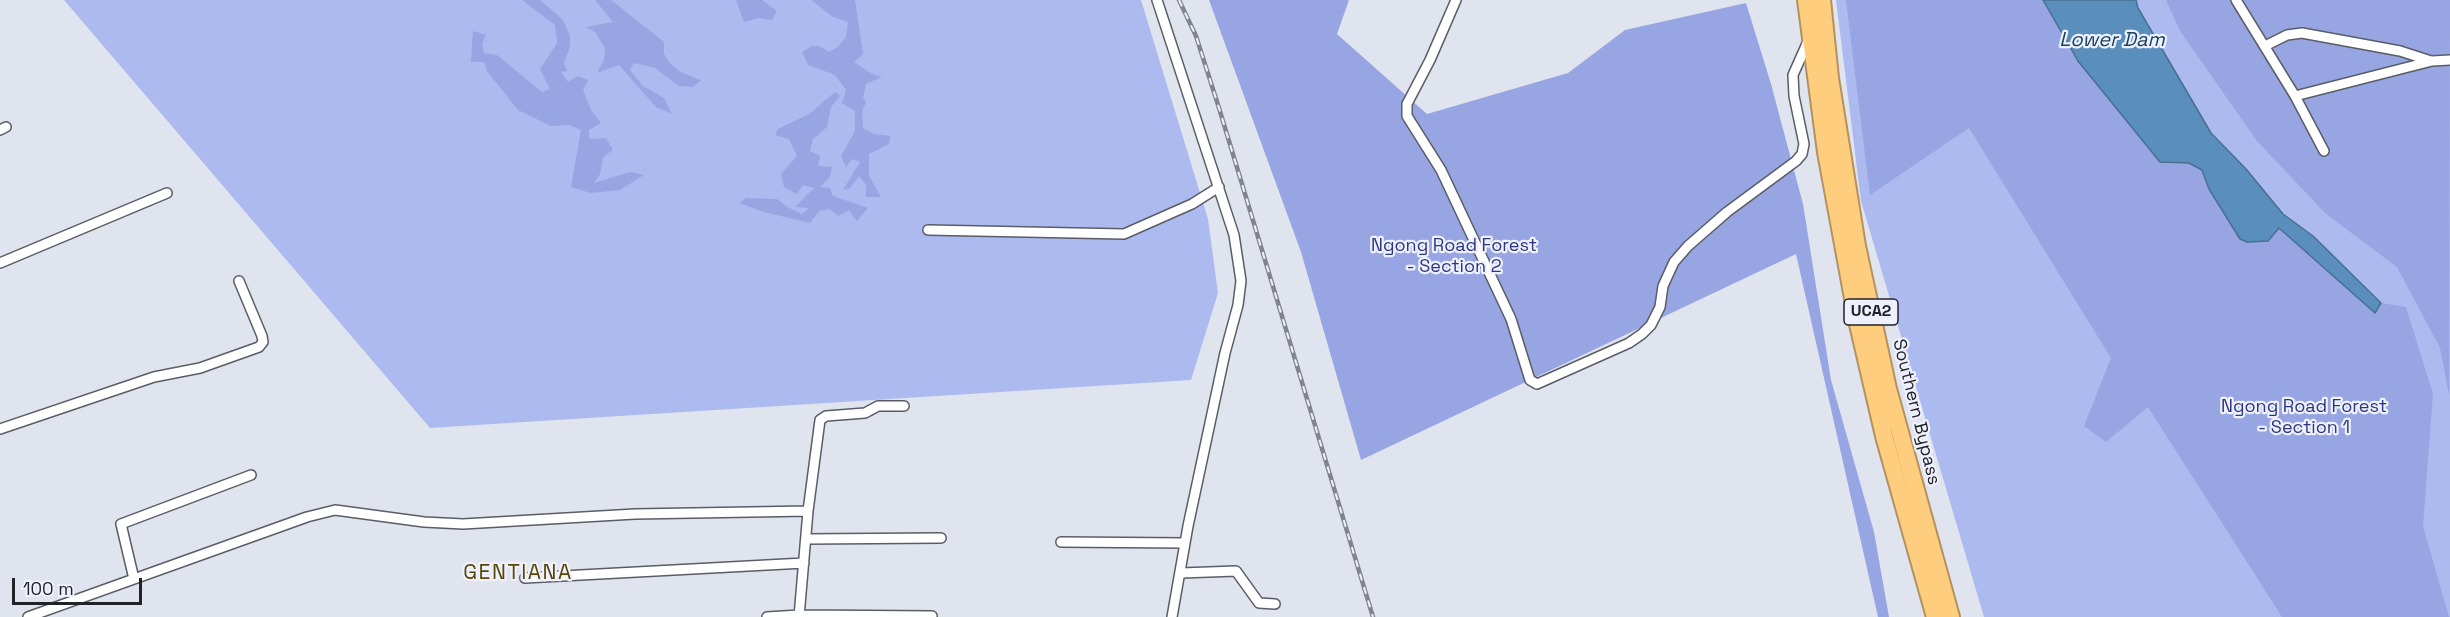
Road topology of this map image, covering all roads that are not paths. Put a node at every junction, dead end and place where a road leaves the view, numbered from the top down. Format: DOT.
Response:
graph roads {
  1 [pos="1157,0"];
  2 [pos="1456,0"];
  3 [pos="1806,0"];
  4 [pos="1822,0"];
  5 [pos="2236,0"];
  6 [pos="1810,38"];
  7 [pos="2265,46"];
  8 [pos="2450,60"];
  9 [pos="2432,61"];
  10 [pos="2295,96"];
  11 [pos="2324,151"];
  12 [pos="1219,187"];
  13 [pos="167,193"];
  14 [pos="928,230"];
  15 [pos="0,263"];
  16 [pos="239,281"];
  17 [pos="904,406"];
  18 [pos="0,429"];
  19 [pos="251,475"];
  20 [pos="808,511"];
  21 [pos="941,538"];
  22 [pos="806,539"];
  23 [pos="1061,542"];
  24 [pos="1185,543"];
  25 [pos="804,563"];
  26 [pos="1181,573"];
  27 [pos="525,578"];
  28 [pos="134,579"];
  29 [pos="1275,604"];
  30 [pos="799,616"];
  31 [pos="932,616"];
  32 [pos="28,617"];
  33 [pos="767,617"];
  34 [pos="1172,617"];
  35 [pos="1935,617"];
  36 [pos="1951,617"];
  1 -- 12 [label="street"];
  2 -- 6 [label="street"];
  3 -- 6 [label="highway, Southern Bypass / UCA2"];
  4 -- 36 [label="highway, Southern Bypass / UCA2"];
  5 -- 7 [label="street"];
  6 -- 35 [label="highway, Southern Bypass / UCA2"];
  7 -- 9 [label="street"];
  7 -- 10 [label="street"];
  8 -- 9 [label="street"];
  9 -- 10 [label="street"];
  10 -- 11 [label="street"];
  12 -- 14 [label="street"];
  12 -- 24 [label="street"];
  13 -- 15 [label="street"];
  16 -- 18 [label="street"];
  17 -- 20 [label="street"];
  19 -- 28 [label="street"];
  20 -- 22 [label="street"];
  20 -- 28 [label="street"];
  21 -- 22 [label="street"];
  22 -- 25 [label="street"];
  23 -- 24 [label="street"];
  24 -- 26 [label="street"];
  25 -- 27 [label="street"];
  25 -- 30 [label="street"];
  26 -- 29 [label="street"];
  26 -- 34 [label="street"];
  28 -- 32 [label="street"];
  30 -- 31 [label="street"];
  30 -- 33 [label="street"];
}
